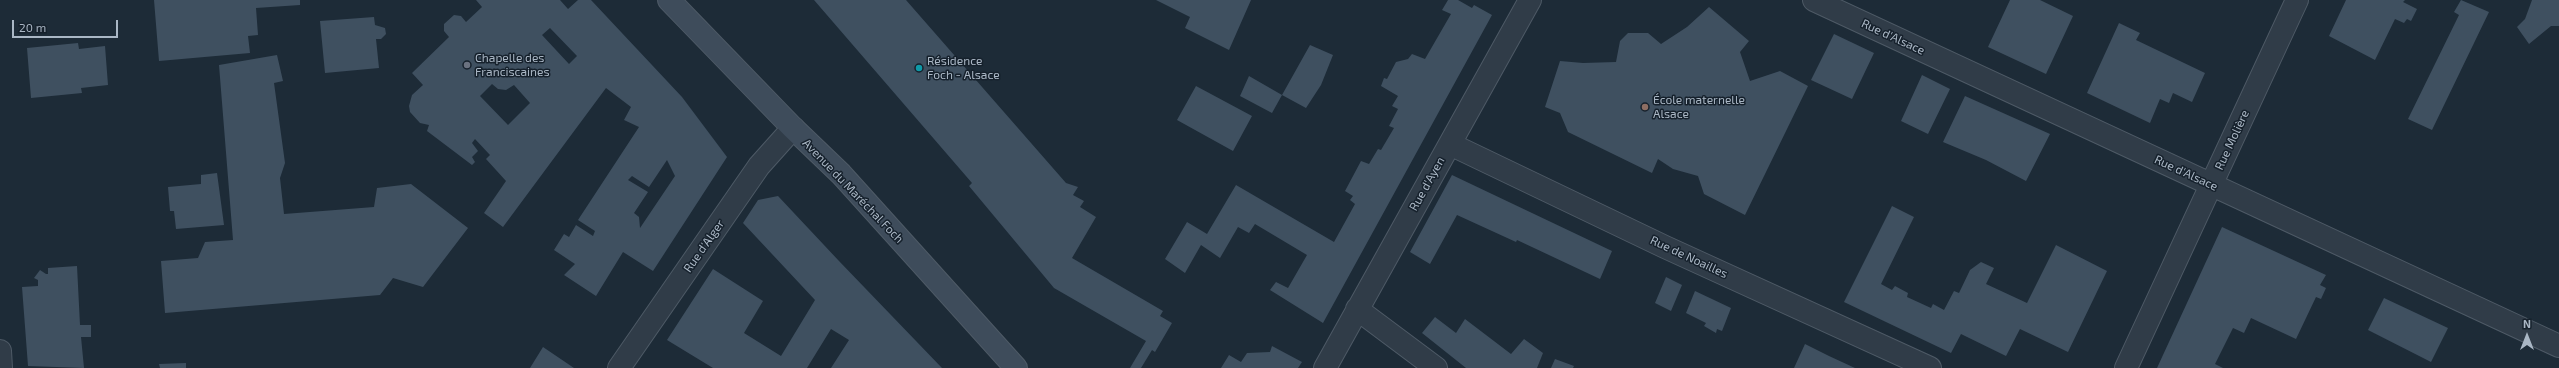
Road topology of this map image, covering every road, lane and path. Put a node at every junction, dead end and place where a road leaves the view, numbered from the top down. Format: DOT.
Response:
graph roads {
  1 [pos="669,0"];
  2 [pos="1530,0"];
  3 [pos="1814,0"];
  4 [pos="2297,0"];
  5 [pos="793,128"];
  6 [pos="1450,144"];
  7 [pos="2211,184"];
  8 [pos="1357,309"];
  9 [pos="2559,346"];
  10 [pos="0,351"];
  11 [pos="1,368"];
  12 [pos="620,368"];
  13 [pos="1016,368"];
  14 [pos="1325,368"];
  15 [pos="1436,368"];
  16 [pos="1930,368"];
  17 [pos="2126,368"];
  1 -- 5 [label="main road, Avenue du Maréchal Foch"];
  2 -- 6 [label="street, Rue d'Ayen"];
  3 -- 7 [label="street, Rue d'Alsace"];
  4 -- 7 [label="street, Rue Molière"];
  5 -- 12 [label="street, Rue d'Alger"];
  5 -- 13 [label="main road, Avenue du Maréchal Foch"];
  6 -- 8 [label="street, Rue d'Ayen"];
  6 -- 16 [label="street, Rue de Noailles"];
  7 -- 9 [label="street, Rue d'Alsace"];
  7 -- 17 [label="street, Rue Molière"];
  8 -- 14 [label="street, Rue d'Ayen"];
  8 -- 15 [label="street"];
  10 -- 11 [label="street"];
}
